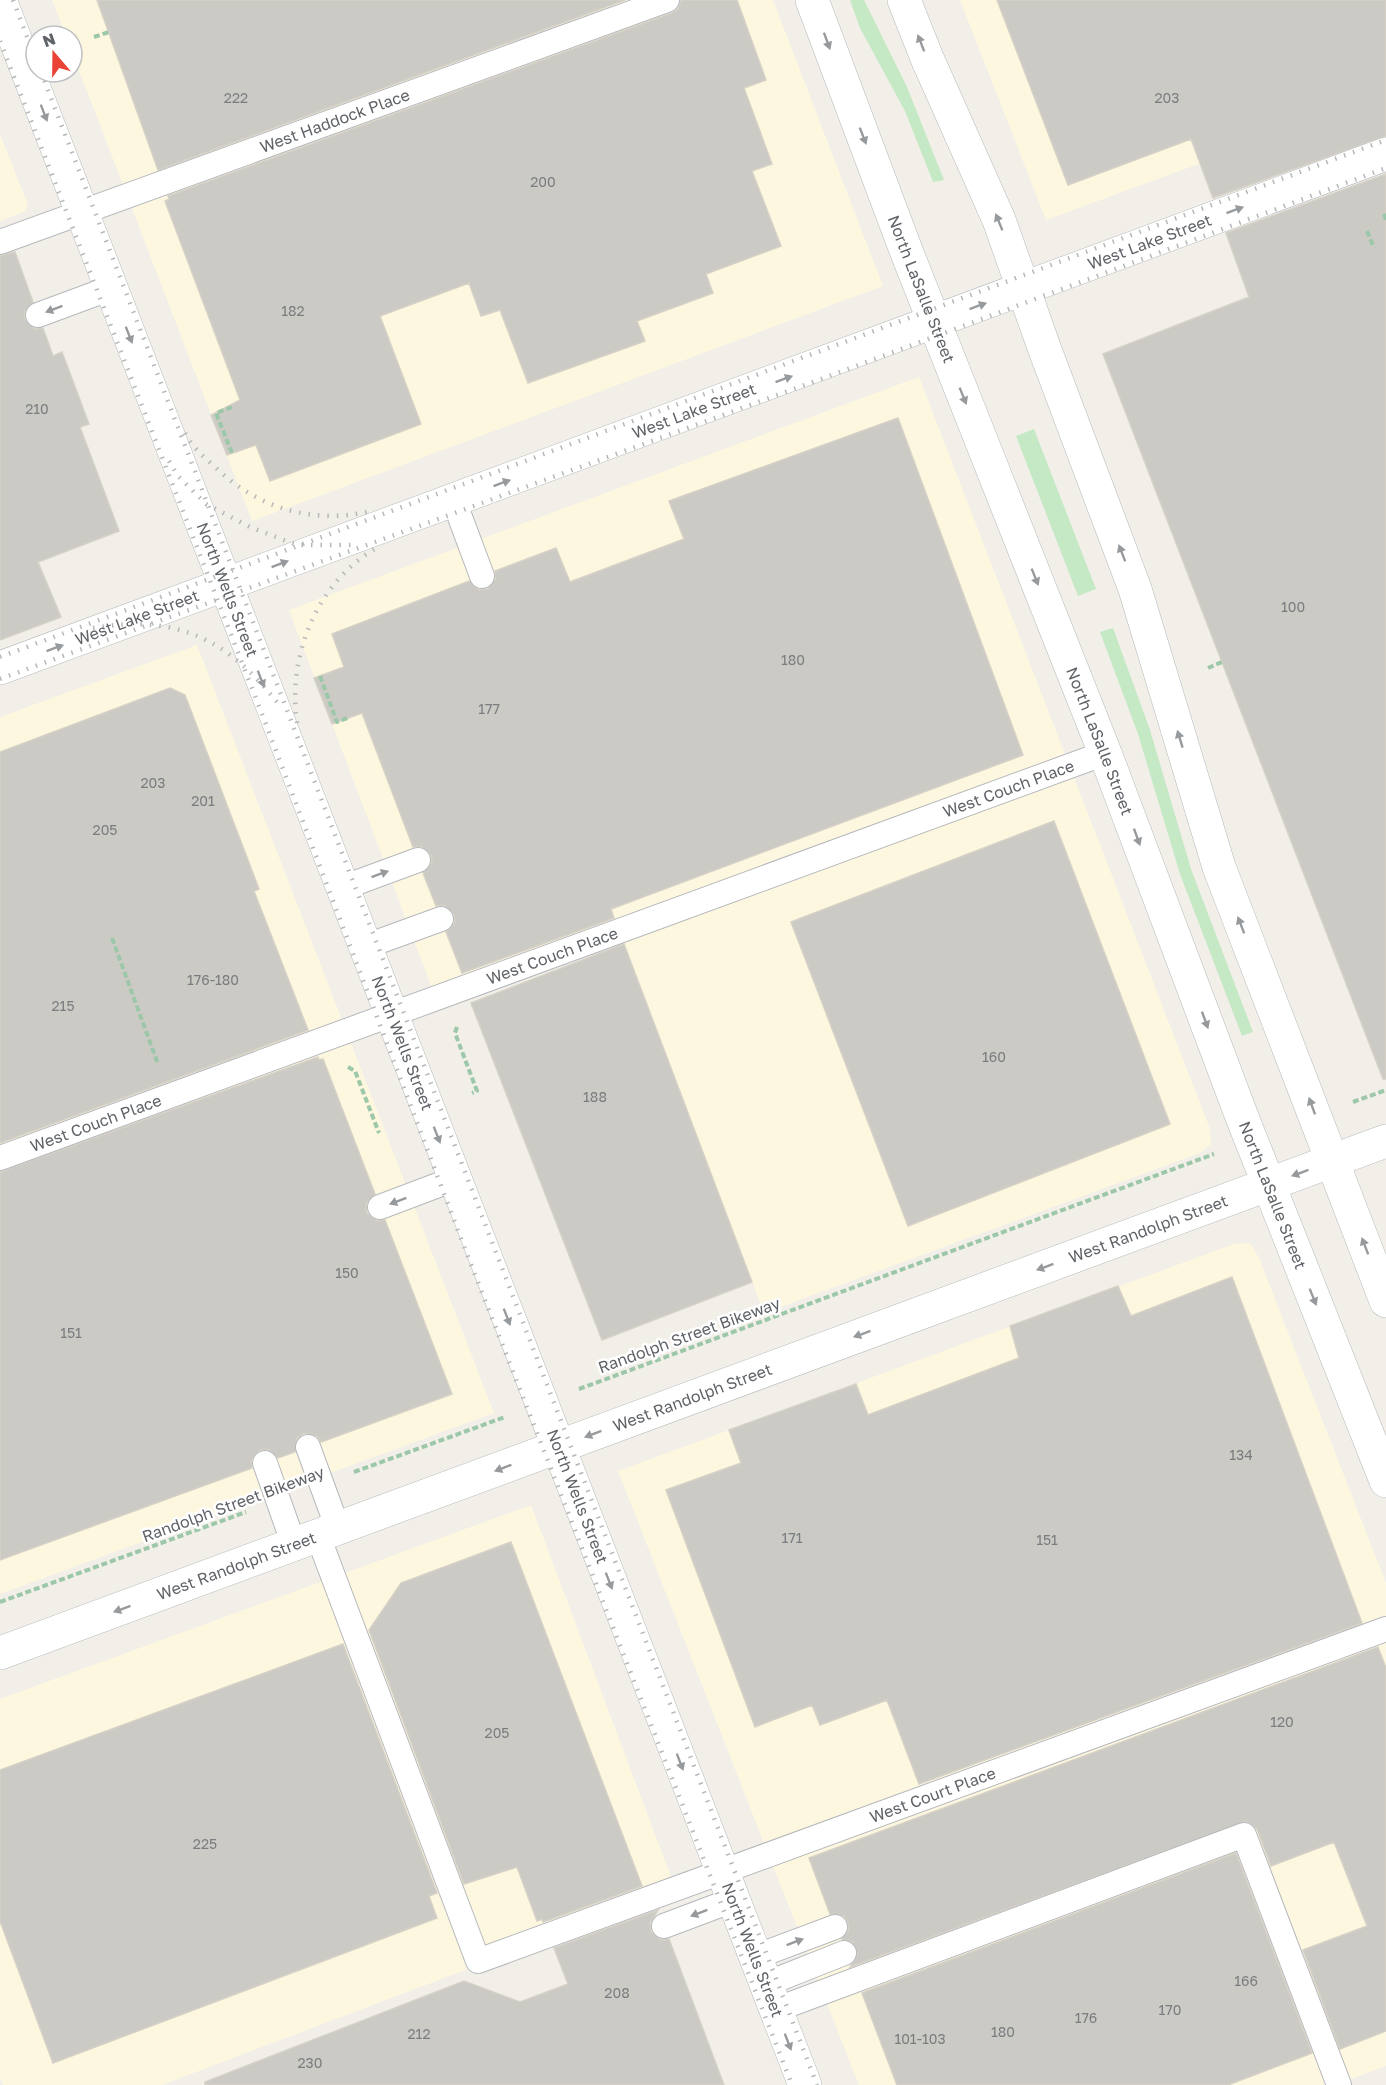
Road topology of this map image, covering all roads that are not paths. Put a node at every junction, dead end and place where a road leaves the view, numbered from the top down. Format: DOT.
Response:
graph roads {
  1 [pos="0,0"];
  2 [pos="667,0"];
  3 [pos="812,0"];
  4 [pos="904,0"];
  5 [pos="1386,154"];
  6 [pos="82,212"];
  7 [pos="0,242"];
  8 [pos="111,288"];
  9 [pos="1023,289"];
  10 [pos="38,315"];
  11 [pos="934,322"];
  12 [pos="454,501"];
  13 [pos="482,576"];
  14 [pos="225,585"];
  15 [pos="0,668"];
  16 [pos="1106,753"];
  17 [pos="418,860"];
  18 [pos="342,888"];
  19 [pos="441,919"];
  20 [pos="364,946"];
  21 [pos="390,1014"];
  22 [pos="1386,1142"];
  23 [pos="0,1158"];
  24 [pos="1332,1161"];
  25 [pos="454,1179"];
  26 [pos="1268,1185"];
  27 [pos="380,1207"];
  28 [pos="1386,1301"];
  29 [pos="308,1447"];
  30 [pos="558,1448"];
  31 [pos="265,1463"];
  32 [pos="1386,1481"];
  33 [pos="317,1537"];
  34 [pos="1386,1629"];
  35 [pos="0,1653"];
  36 [pos="728,1886"];
  37 [pos="664,1926"];
  38 [pos="835,1927"];
  39 [pos="844,1953"];
  40 [pos="765,1984"];
  41 [pos="805,2085"];
  42 [pos="1339,2085"];
  1 -- 6 [label="main road, North Wells Street, one-way"];
  2 -- 6 [label="lane, West Haddock Place"];
  3 -- 11 [label="main road, North LaSalle Street, one-way"];
  9 -- 4 [label="main road, one-way"];
  9 -- 5 [label="main road, West Lake Street, one-way"];
  6 -- 7 [label="lane, West Haddock Place"];
  6 -- 8 [label="main road, North Wells Street"];
  8 -- 10 [label="lane, one-way"];
  8 -- 14 [label="main road, North Wells Street, one-way"];
  11 -- 9 [label="main road, West Lake Street, one-way"];
  24 -- 9 [label="main road, one-way"];
  12 -- 11 [label="main road, West Lake Street, one-way"];
  11 -- 16 [label="main road, North LaSalle Street, one-way"];
  12 -- 13 [label="lane"];
  14 -- 12 [label="main road, West Lake Street, one-way"];
  15 -- 14 [label="main road, West Lake Street, one-way"];
  14 -- 18 [label="main road, North Wells Street, one-way"];
  16 -- 21 [label="lane, West Couch Place"];
  16 -- 26 [label="main road, North LaSalle Street, one-way"];
  18 -- 17 [label="lane, one-way"];
  18 -- 20 [label="main road, North Wells Street"];
  19 -- 20 [label="lane"];
  20 -- 21 [label="main road, North Wells Street"];
  21 -- 23 [label="lane, West Couch Place"];
  21 -- 25 [label="main road, North Wells Street, one-way"];
  22 -- 24 [label="main road, West Randolph Street"];
  24 -- 26 [label="main road, West Randolph Street, one-way"];
  28 -- 24 [label="main road, one-way"];
  25 -- 27 [label="lane, one-way"];
  25 -- 30 [label="main road, North Wells Street, one-way"];
  26 -- 30 [label="main road, West Randolph Street, one-way"];
  26 -- 32 [label="main road, North LaSalle Street, one-way"];
  29 -- 33 [label="lane"];
  30 -- 33 [label="main road, West Randolph Street, one-way"];
  30 -- 36 [label="main road, North Wells Street, one-way"];
  31 -- 33 [label="lane"];
  33 -- 35 [label="main road, West Randolph Street, one-way"];
  33 -- 36 [label="lane, West Court Place"];
  34 -- 36 [label="lane, West Court Place"];
  36 -- 37 [label="lane, one-way"];
  36 -- 40 [label="main road, North Wells Street"];
  40 -- 38 [label="lane, one-way"];
  39 -- 40 [label="lane"];
  40 -- 41 [label="main road, North Wells Street, one-way"];
  40 -- 42 [label="lane"];
}
